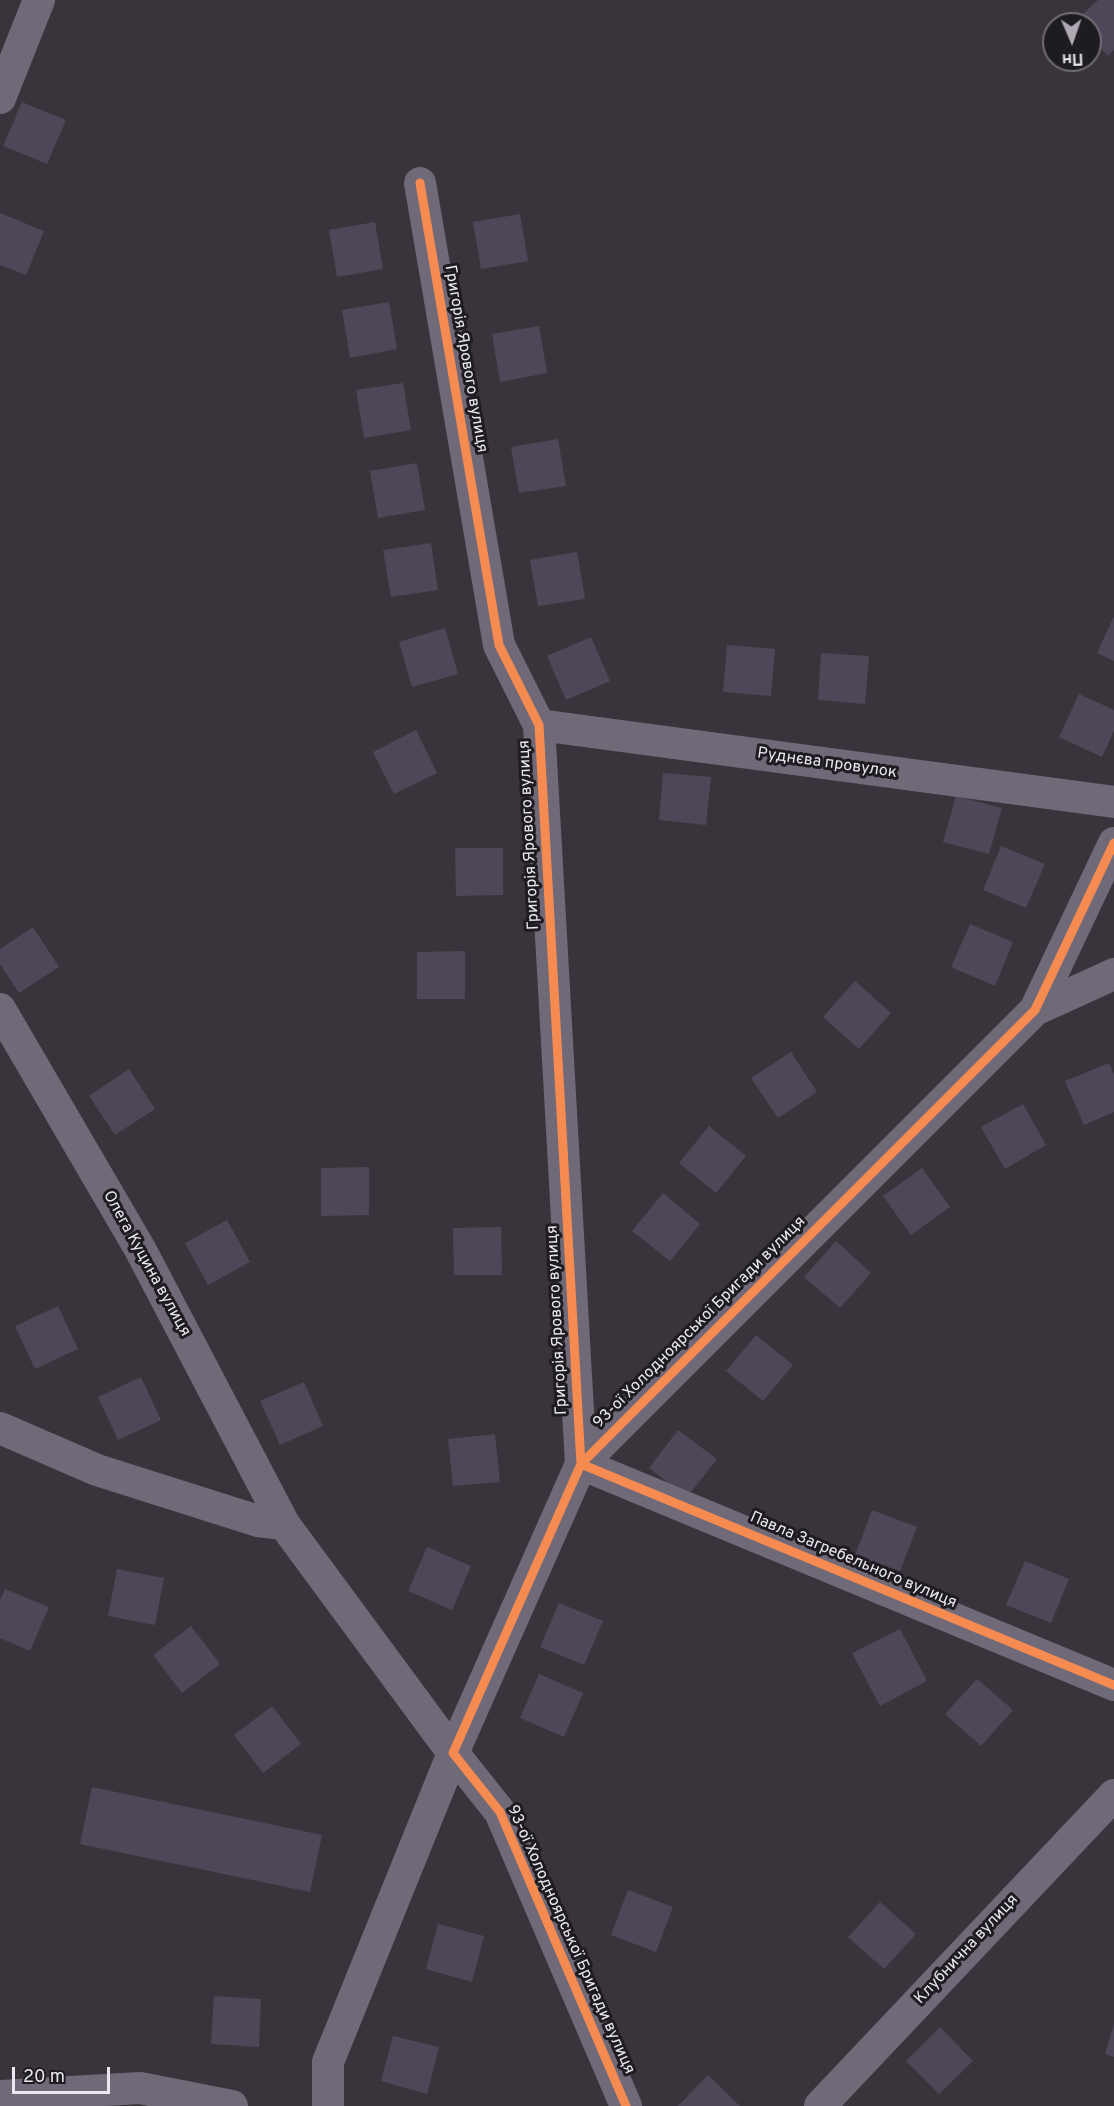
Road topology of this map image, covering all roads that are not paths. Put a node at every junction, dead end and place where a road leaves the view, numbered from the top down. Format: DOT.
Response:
graph roads {
  1 [pos="39,0"];
  2 [pos="0,98"];
  3 [pos="420,183"];
  4 [pos="539,725"];
  5 [pos="1114,802"];
  6 [pos="1114,843"];
  7 [pos="1114,974"];
  8 [pos="0,1009"];
  9 [pos="1035,1010"];
  10 [pos="0,1428"];
  11 [pos="581,1464"];
  12 [pos="284,1524"];
  13 [pos="1114,1685"];
  14 [pos="453,1753"];
  15 [pos="1114,1795"];
  16 [pos="0,2096"];
  17 [pos="232,2106"];
  18 [pos="328,2106"];
  19 [pos="626,2106"];
  20 [pos="820,2106"];
  1 -- 2 [label="street"];
  3 -- 4 [label="street, Григорія Ярового вулиця"];
  4 -- 5 [label="street, Руднєва провулок"];
  4 -- 11 [label="street, Григорія Ярового вулиця"];
  6 -- 9 [label="street, 93-ої Холодноярської Бригади вулиця"];
  7 -- 9 [label="street"];
  8 -- 12 [label="street, Олега Куцина вулиця"];
  9 -- 11 [label="street, 93-ої Холодноярської Бригади вулиця"];
  10 -- 12 [label="street"];
  11 -- 13 [label="street, Павла Загребельного вулиця"];
  11 -- 14 [label="street, 93-ої Холодноярської Бригади вулиця"];
  12 -- 14 [label="street, Олега Куцина вулиця"];
  14 -- 18 [label="street, 93-ої Холодноярської Бригади вулиця"];
  14 -- 19 [label="street, 93-ої Холодноярської Бригади вулиця"];
  15 -- 20 [label="street, Клубнична вулиця"];
  16 -- 17 [label="street"];
}
